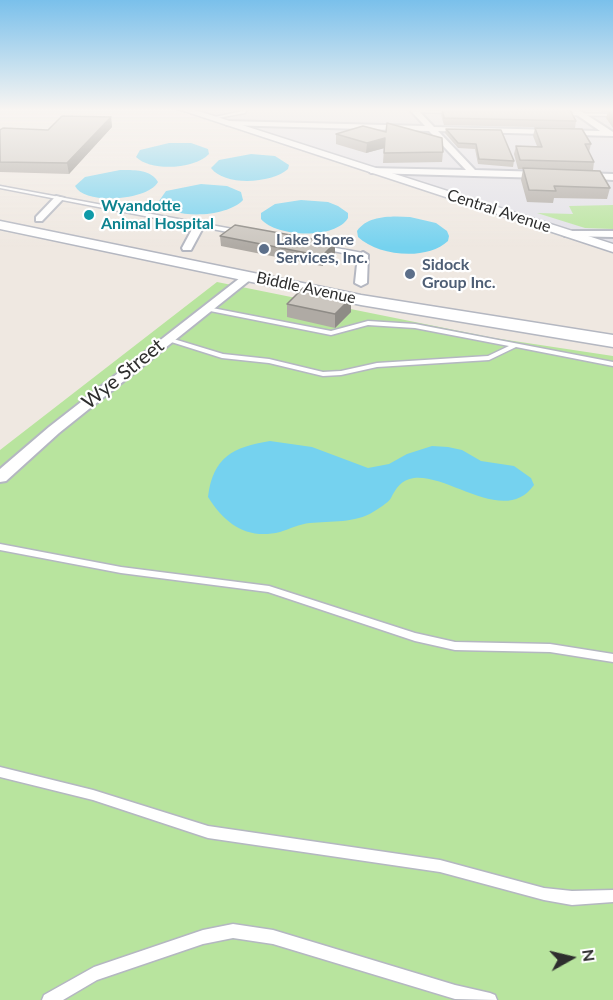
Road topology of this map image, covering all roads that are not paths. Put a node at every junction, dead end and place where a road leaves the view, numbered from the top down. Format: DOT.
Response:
graph roads {
  1 [pos="324,155"];
  2 [pos="456,155"];
  3 [pos="371,170"];
  4 [pos="473,173"];
  5 [pos="553,175"];
  6 [pos="565,176"];
  7 [pos="613,177"];
  8 [pos="0,187"];
  9 [pos="59,198"];
  10 [pos="5,215"];
  11 [pos="39,219"];
  12 [pos="200,224"];
  13 [pos="0,225"];
  14 [pos="246,233"];
  15 [pos="565,233"];
  16 [pos="613,234"];
  17 [pos="316,246"];
  18 [pos="613,248"];
  19 [pos="187,249"];
  20 [pos="363,255"];
  21 [pos="263,264"];
  22 [pos="249,276"];
  23 [pos="361,283"];
  24 [pos="207,309"];
  25 [pos="613,324"];
  26 [pos="552,325"];
  27 [pos="167,339"];
  28 [pos="613,340"];
  29 [pos="501,341"];
  30 [pos="516,345"];
  31 [pos="530,347"];
  32 [pos="507,350"];
  33 [pos="613,364"];
  34 [pos="0,477"];
  35 [pos="0,547"];
  36 [pos="613,658"];
  37 [pos="0,772"];
  38 [pos="613,896"];
  39 [pos="49,1000"];
  40 [pos="490,1000"];
  1 -- 3 [label="street, Central Avenue"];
  2 -- 4 [label="street"];
  3 -- 4 [label="street"];
  3 -- 15 [label="street, Central Avenue"];
  4 -- 5 [label="street"];
  6 -- 7 [label="street"];
  8 -- 9 [label="lane"];
  9 -- 11 [label="street"];
  9 -- 12 [label="lane"];
  10 -- 11 [label="main road, Biddle Avenue"];
  11 -- 19 [label="main road, Biddle Avenue"];
  12 -- 14 [label="lane"];
  12 -- 19 [label="street"];
  13 -- 22 [label="main road, Biddle Avenue"];
  15 -- 16 [label="street"];
  15 -- 18 [label="street, Central Avenue"];
  17 -- 20 [label="lane"];
  19 -- 21 [label="main road, Biddle Avenue"];
  20 -- 23 [label="street"];
  21 -- 22 [label="main road"];
  21 -- 23 [label="main road, Biddle Avenue"];
  22 -- 24 [label="street, Wye Street"];
  22 -- 26 [label="main road, Biddle Avenue"];
  23 -- 26 [label="main road, Biddle Avenue"];
  24 -- 27 [label="street, Wye Street"];
  24 -- 29 [label="lane"];
  25 -- 26 [label="main road, Biddle Avenue"];
  26 -- 28 [label="main road, Biddle Avenue"];
  27 -- 32 [label="lane"];
  27 -- 34 [label="street, Wye Street"];
  29 -- 30 [label="lane"];
  29 -- 32 [label="lane"];
  30 -- 31 [label="lane"];
  30 -- 32 [label="lane"];
  31 -- 32 [label="lane"];
  31 -- 33 [label="lane"];
  35 -- 36 [label="lane"];
  37 -- 38 [label="lane"];
  39 -- 40 [label="lane"];
}
